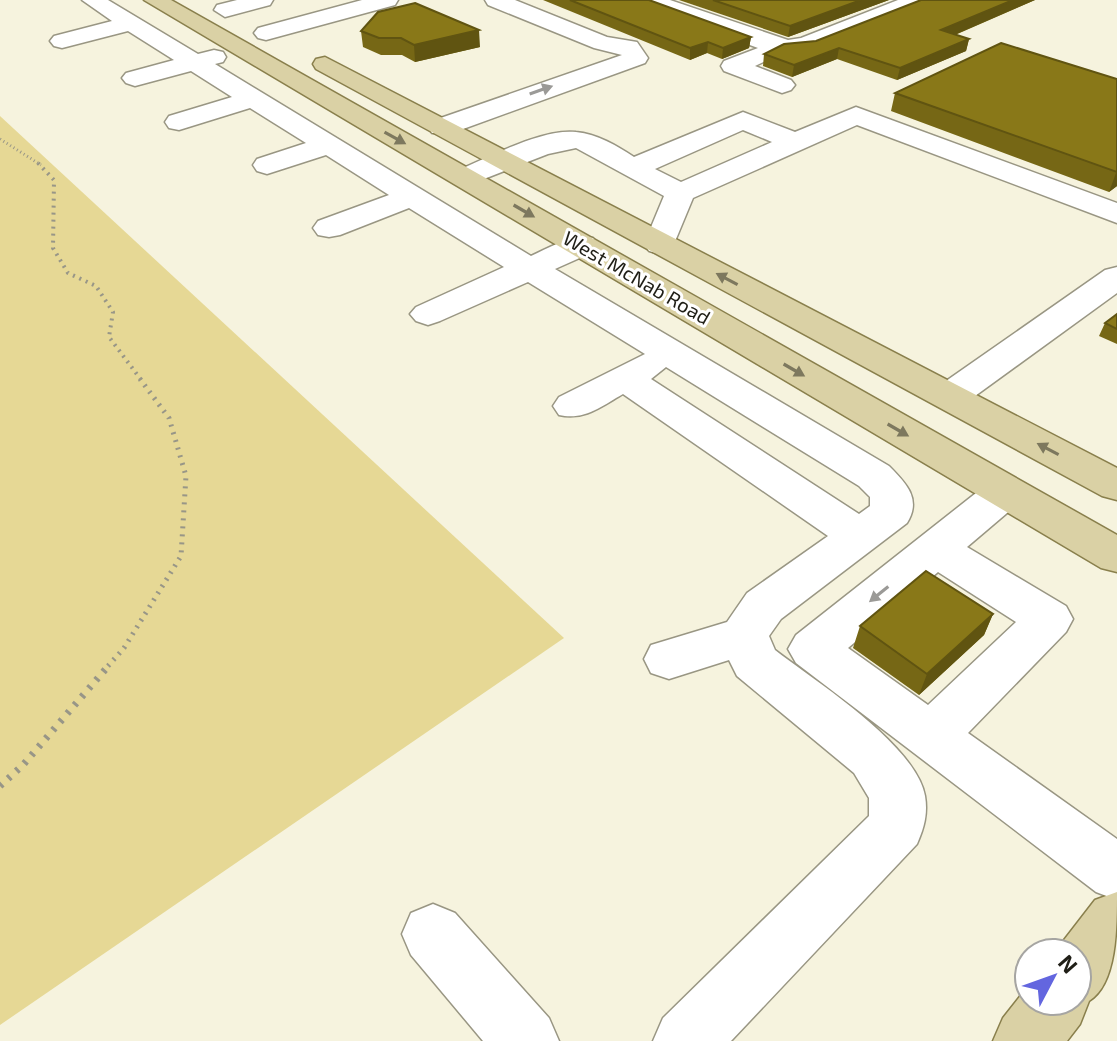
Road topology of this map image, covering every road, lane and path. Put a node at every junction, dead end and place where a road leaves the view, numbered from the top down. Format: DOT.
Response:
graph roads {
  1 [pos="155,0"];
  2 [pos="262,0"];
  3 [pos="387,0"];
  4 [pos="496,0"];
  5 [pos="649,0"];
  6 [pos="908,1"];
  7 [pos="100,4"];
  8 [pos="216,5"];
  9 [pos="311,12"];
  10 [pos="132,23"];
  11 [pos="261,30"];
  12 [pos="602,43"];
  13 [pos="779,47"];
  14 [pos="240,49"];
  15 [pos="574,53"];
  16 [pos="196,62"];
  17 [pos="809,65"];
  18 [pos="337,71"];
  19 [pos="135,78"];
  20 [pos="782,85"];
  21 [pos="255,98"];
  22 [pos="884,101"];
  23 [pos="856,115"];
  24 [pos="430,120"];
  25 [pos="179,122"];
  26 [pos="0,139"];
  27 [pos="796,142"];
  28 [pos="330,145"];
  29 [pos="506,161"];
  30 [pos="267,165"];
  31 [pos="632,169"];
  32 [pos="466,177"];
  33 [pos="680,193"];
  34 [pos="413,196"];
  35 [pos="1117,214"];
  36 [pos="329,228"];
  37 [pos="660,244"];
  38 [pos="582,245"];
  39 [pos="530,269"];
  40 [pos="1117,277"];
  41 [pos="428,314"];
  42 [pos="670,353"];
  43 [pos="624,378"];
  44 [pos="950,396"];
  45 [pos="573,406"];
  46 [pos="1117,486"];
  47 [pos="1005,492"];
  48 [pos="860,536"];
  49 [pos="935,549"];
  50 [pos="1117,556"];
  51 [pos="745,636"];
  52 [pos="669,659"];
  53 [pos="931,736"];
  54 [pos="0,786"];
  55 [pos="1117,873"];
  56 [pos="1117,921"];
  57 [pos="433,934"];
  58 [pos="1093,953"];
  59 [pos="1045,1017"];
  60 [pos="526,1041"];
  61 [pos="686,1041"];
  62 [pos="1026,1041"];
  1 -- 14 [label="main road, West McNab Road"];
  2 -- 8 [label="street"];
  3 -- 9 [label="street"];
  4 -- 12 [label="street"];
  5 -- 13 [label="street"];
  6 -- 13 [label="street"];
  7 -- 10 [label="street"];
  7 -- 10 [label="street"];
  8 -- 11 [label="main road, West McNab Road"];
  9 -- 11 [label="street"];
  10 -- 16 [label="street"];
  11 -- 18 [label="main road, West McNab Road"];
  12 -- 15 [label="street"];
  24 -- 12 [label="street, one-way"];
  13 -- 17 [label="street"];
  13 -- 20 [label="street"];
  14 -- 16 [label="street"];
  14 -- 18 [label="main road"];
  14 -- 32 [label="main road, West McNab Road, one-way"];
  16 -- 19 [label="street"];
  16 -- 21 [label="street"];
  18 -- 24 [label="main road, West McNab Road"];
  21 -- 25 [label="street"];
  21 -- 28 [label="street"];
  22 -- 23 [label="street"];
  23 -- 27 [label="street"];
  23 -- 35 [label="street"];
  24 -- 29 [label="main road, West McNab Road"];
  26 -- 54 [label="path"];
  27 -- 31 [label="street"];
  27 -- 33 [label="street"];
  28 -- 30 [label="street"];
  28 -- 34 [label="street"];
  29 -- 31 [label="street"];
  29 -- 32 [label="street"];
  29 -- 37 [label="main road, West McNab Road"];
  31 -- 33 [label="street"];
  32 -- 38 [label="main road, West McNab Road, one-way"];
  33 -- 37 [label="street"];
  34 -- 36 [label="street"];
  34 -- 39 [label="street"];
  44 -- 37 [label="main road, West McNab Road, one-way"];
  38 -- 39 [label="street"];
  38 -- 47 [label="main road, West McNab Road, one-way"];
  39 -- 41 [label="street"];
  39 -- 42 [label="street"];
  40 -- 44 [label="street"];
  42 -- 43 [label="street"];
  42 -- 48 [label="street"];
  43 -- 45 [label="street"];
  43 -- 48 [label="street"];
  46 -- 44 [label="main road, West McNab Road, one-way"];
  47 -- 49 [label="street"];
  47 -- 50 [label="main road, West McNab Road"];
  48 -- 51 [label="street"];
  49 -- 53 [label="street"];
  49 -- 53 [label="street, one-way"];
  51 -- 52 [label="street"];
  51 -- 61 [label="street"];
  53 -- 55 [label="street"];
  56 -- 58 [label="main road"];
  57 -- 60 [label="street"];
  59 -- 62 [label="main road"];
}
